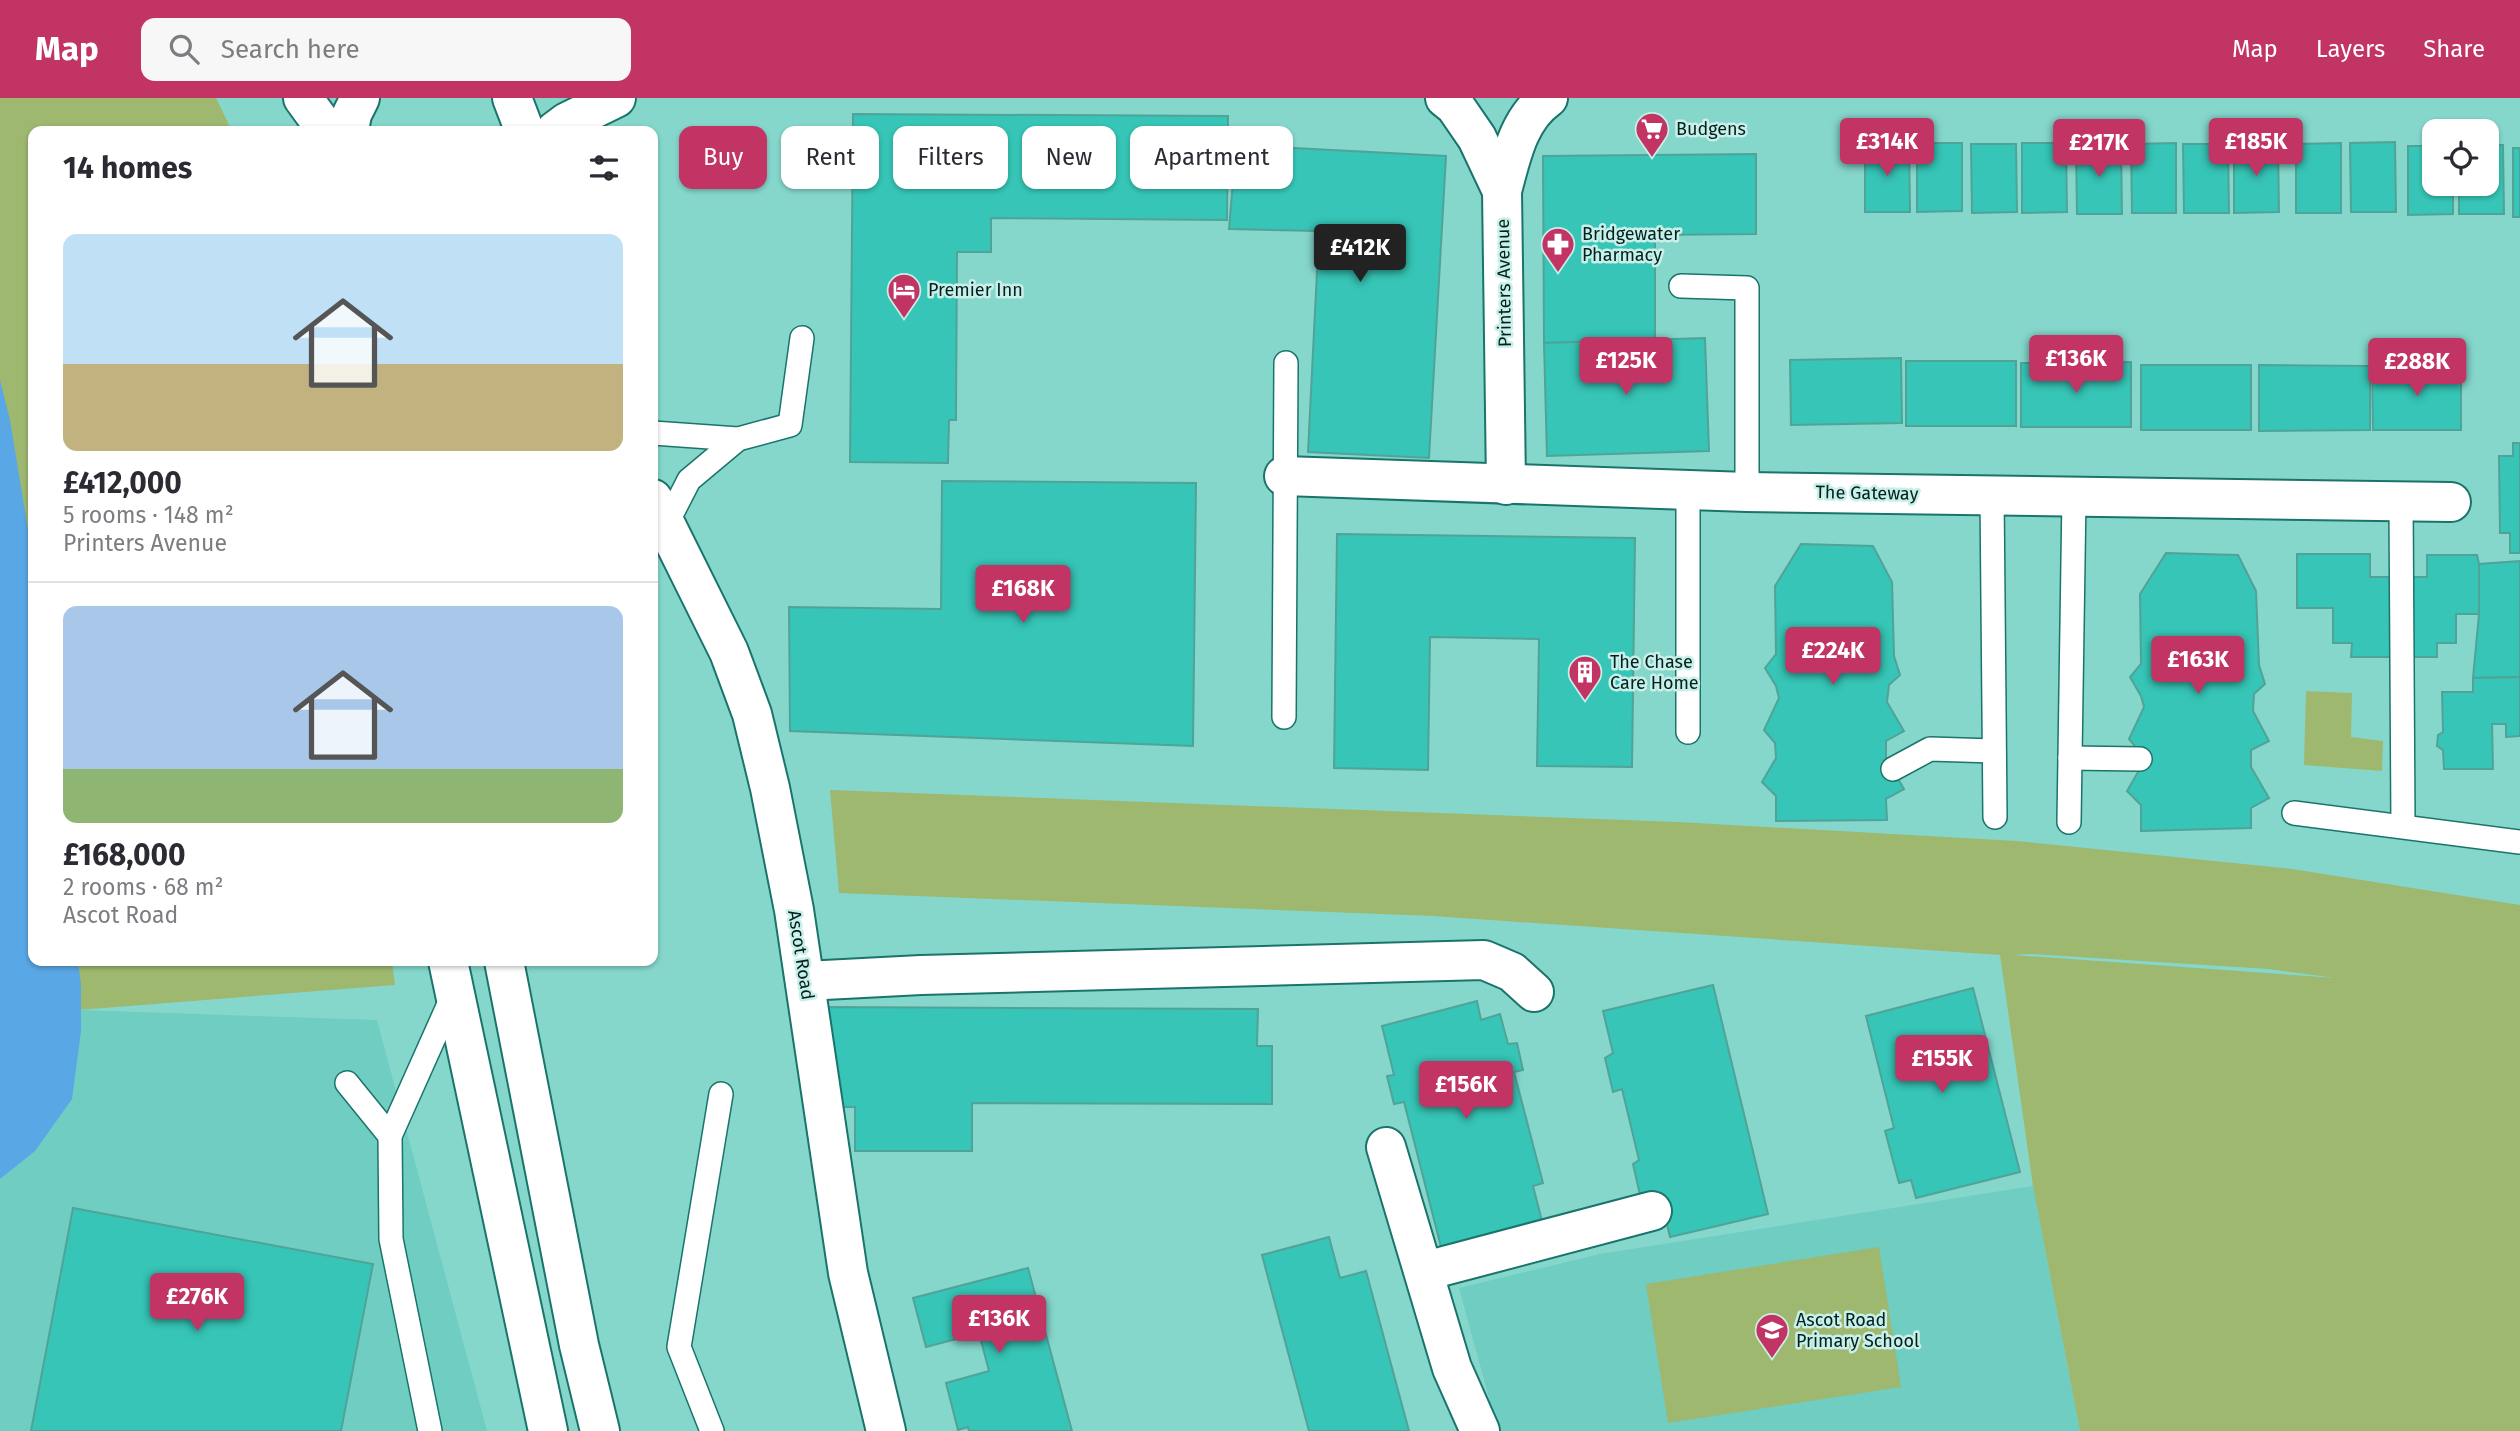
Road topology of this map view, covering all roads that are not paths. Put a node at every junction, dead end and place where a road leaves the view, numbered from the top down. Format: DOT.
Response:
graph roads {
  1 [pos="303,98"];
  2 [pos="359,98"];
  3 [pos="512,98"];
  4 [pos="616,98"];
  5 [pos="1445,98"];
  6 [pos="1548,98"];
  7 [pos="323,126"];
  8 [pos="350,126"];
  9 [pos="522,126"];
  10 [pos="562,126"];
  11 [pos="1502,191"];
  12 [pos="1681,286"];
  13 [pos="802,338"];
  14 [pos="1286,363"];
  15 [pos="658,433"];
  16 [pos="738,439"];
  17 [pos="1284,476"];
  18 [pos="1506,485"];
  19 [pos="1688,490"];
  20 [pos="1747,492"];
  21 [pos="1992,494"];
  22 [pos="2074,496"];
  23 [pos="2400,501"];
  24 [pos="2451,502"];
  25 [pos="659,512"];
  26 [pos="1284,717"];
  27 [pos="1688,732"];
  28 [pos="1994,751"];
  29 [pos="2070,758"];
  30 [pos="2140,759"];
  31 [pos="1893,769"];
  32 [pos="2294,813"];
  33 [pos="1995,817"];
  34 [pos="2069,822"];
  35 [pos="2403,827"];
  36 [pos="2520,842"];
  37 [pos="504,966"];
  38 [pos="451,976"];
  39 [pos="804,981"];
  40 [pos="1534,992"];
  41 [pos="346,1083"];
  42 [pos="721,1094"];
  43 [pos="390,1136"];
  44 [pos="1386,1147"];
  45 [pos="1652,1210"];
  46 [pos="1425,1270"];
  47 [pos="430,1431"];
  48 [pos="548,1431"];
  49 [pos="600,1431"];
  50 [pos="712,1431"];
  51 [pos="886,1431"];
  52 [pos="1480,1431"];
  1 -- 7 [label="street"];
  2 -- 8 [label="street"];
  3 -- 9 [label="street"];
  4 -- 10 [label="street"];
  5 -- 11 [label="street, Printers Avenue"];
  6 -- 11 [label="street"];
  11 -- 18 [label="street, Printers Avenue"];
  12 -- 20 [label="lane"];
  13 -- 16 [label="lane"];
  14 -- 17 [label="lane"];
  15 -- 16 [label="lane"];
  16 -- 25 [label="lane"];
  17 -- 18 [label="street, The Gateway"];
  17 -- 26 [label="lane"];
  18 -- 19 [label="street, The Gateway"];
  19 -- 20 [label="street, The Gateway"];
  19 -- 27 [label="lane"];
  20 -- 21 [label="street, The Gateway"];
  21 -- 22 [label="street, The Gateway"];
  21 -- 28 [label="lane"];
  22 -- 23 [label="street, The Gateway"];
  22 -- 29 [label="lane"];
  23 -- 24 [label="street, The Gateway"];
  23 -- 35 [label="lane"];
  25 -- 39 [label="street, Ascot Road"];
  28 -- 31 [label="lane"];
  28 -- 33 [label="lane"];
  29 -- 30 [label="lane"];
  29 -- 34 [label="lane"];
  32 -- 35 [label="lane"];
  35 -- 36 [label="lane"];
  37 -- 49 [label="street"];
  38 -- 43 [label="lane"];
  38 -- 48 [label="street"];
  39 -- 40 [label="street"];
  39 -- 51 [label="street, Ascot Road"];
  41 -- 43 [label="lane"];
  42 -- 50 [label="lane"];
  43 -- 47 [label="lane"];
  44 -- 46 [label="street"];
  45 -- 46 [label="street"];
  46 -- 52 [label="street"];
}
